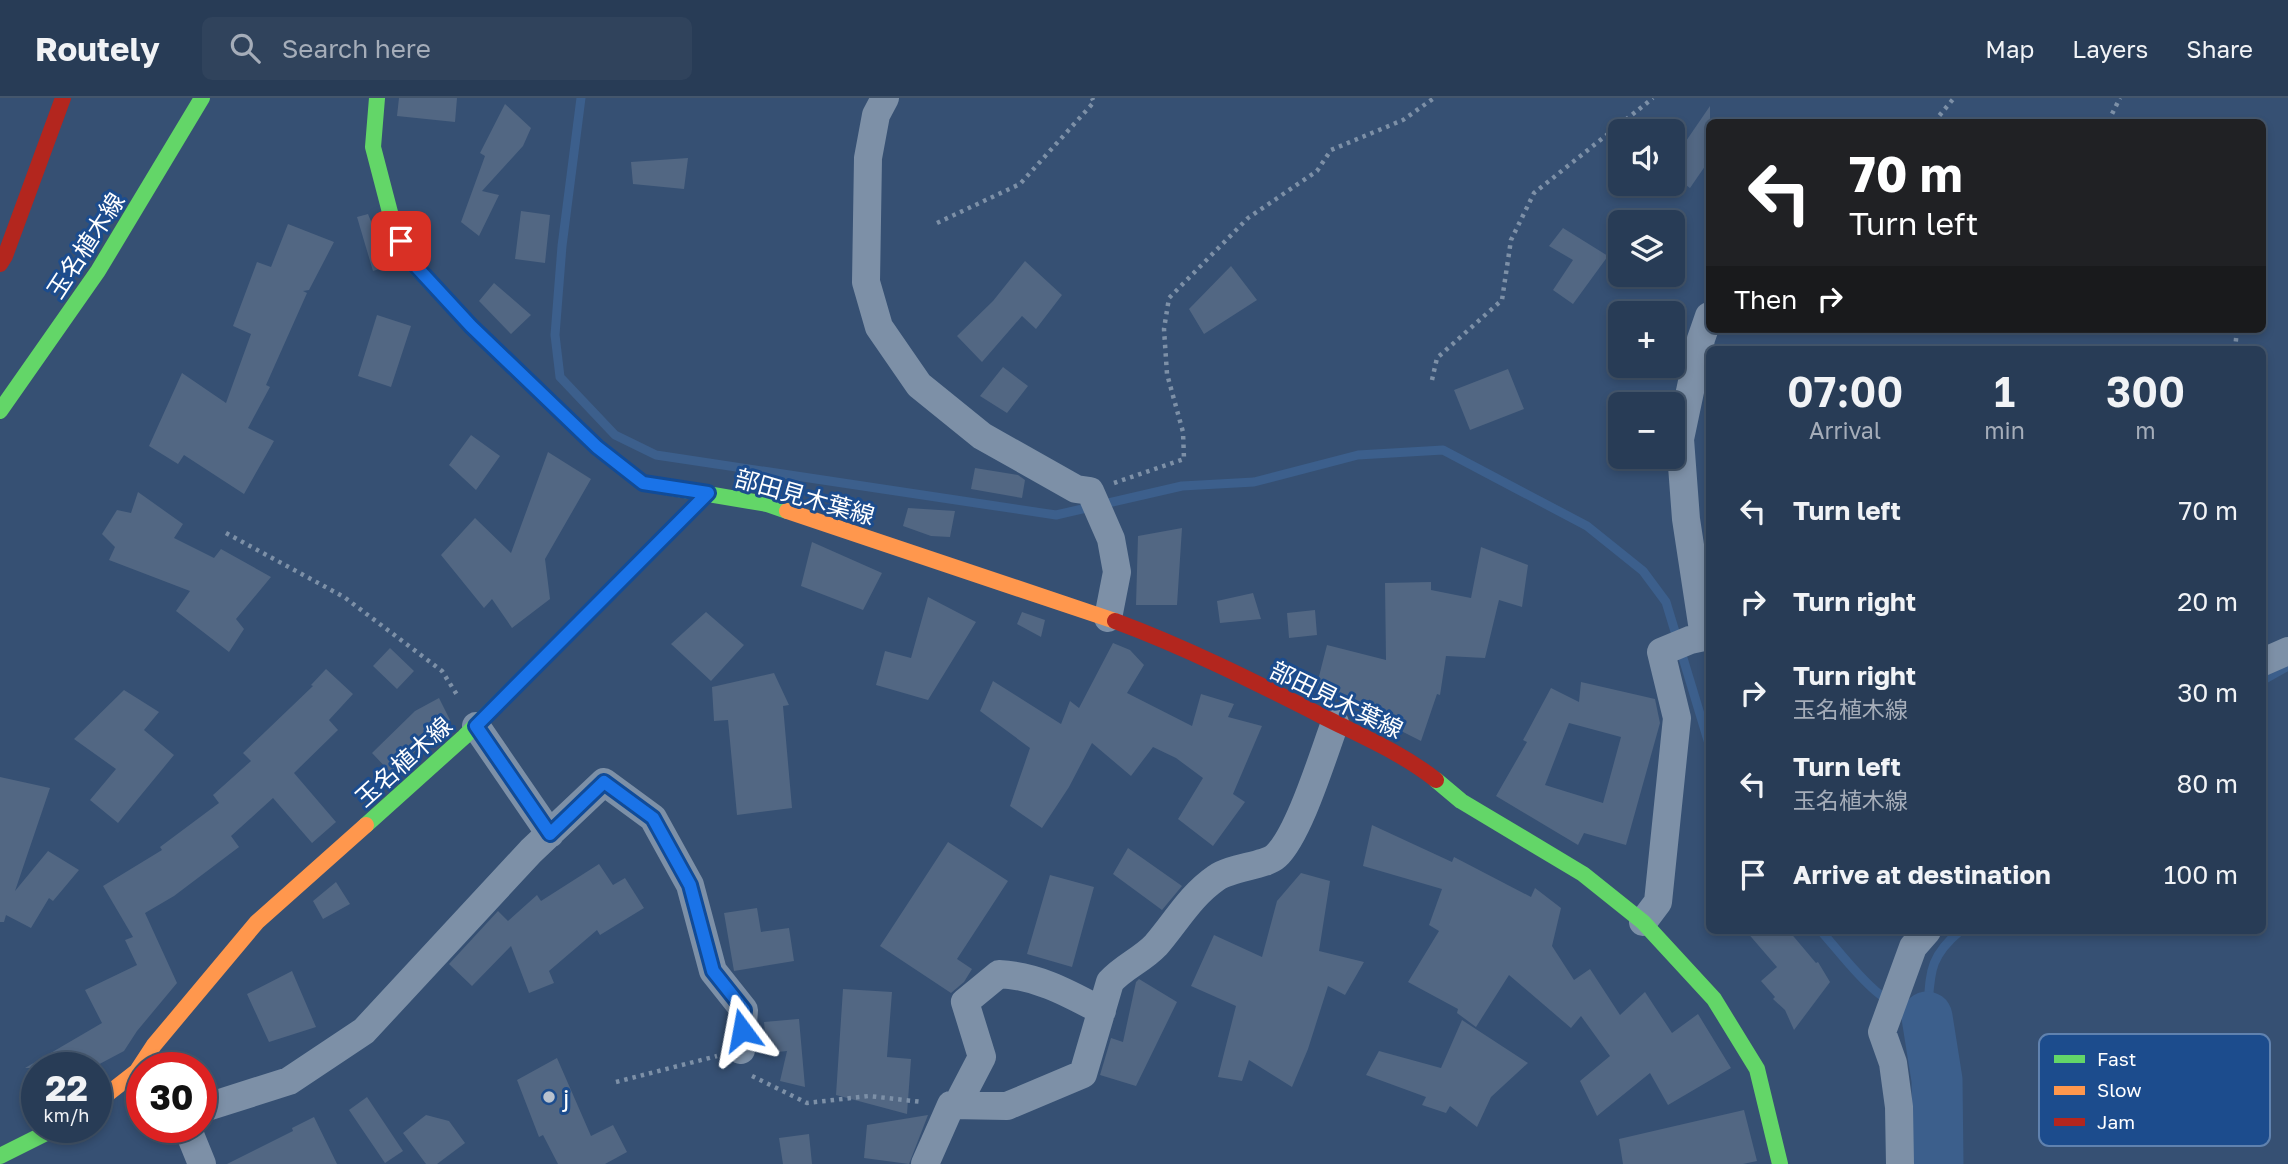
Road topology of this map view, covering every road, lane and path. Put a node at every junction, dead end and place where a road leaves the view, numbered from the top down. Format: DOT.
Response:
graph roads {
  1 [pos="63,98"];
  2 [pos="202,98"];
  3 [pos="377,98"];
  4 [pos="885,98"];
  5 [pos="1092,98"];
  6 [pos="1434,98"];
  7 [pos="1653,98"];
  8 [pos="1954,98"];
  9 [pos="2120,98"];
  10 [pos="1936,119"];
  11 [pos="2110,119"];
  12 [pos="937,223"];
  13 [pos="0,264"];
  14 [pos="1706,324"];
  15 [pos="1432,380"];
  16 [pos="0,411"];
  17 [pos="708,493"];
  18 [pos="1095,503"];
  19 [pos="226,533"];
  20 [pos="1108,618"];
  21 [pos="2288,651"];
  22 [pos="2266,661"];
  23 [pos="1335,723"];
  24 [pos="476,726"];
  25 [pos="550,834"];
  26 [pos="1643,922"];
  27 [pos="1924,934"];
  28 [pos="1102,1011"];
  29 [pos="741,1051"];
  30 [pos="162,1052"];
  31 [pos="126,1080"];
  32 [pos="616,1082"];
  33 [pos="112,1091"];
  34 [pos="217,1104"];
  35 [pos="954,1105"];
  36 [pos="26,1143"];
  37 [pos="193,1143"];
  38 [pos="0,1156"];
  39 [pos="202,1164"];
  40 [pos="925,1164"];
  41 [pos="1780,1164"];
  42 [pos="1900,1164"];
  1 -- 13 [label="main road"];
  2 -- 16 [label="main road, 玉名植木線"];
  3 -- 17 [label="main road"];
  4 -- 18 [label="street"];
  5 -- 12 [label="path"];
  6 -- 18 [label="path"];
  7 -- 15 [label="path"];
  8 -- 10 [label="path"];
  9 -- 11 [label="path"];
  14 -- 26 [label="street"];
  17 -- 20 [label="main road, 部田見木葉線"];
  17 -- 24 [label="main road, 玉名植木線"];
  18 -- 20 [label="street"];
  19 -- 24 [label="path"];
  20 -- 23 [label="main road, 部田見木葉線"];
  21 -- 22 [label="street"];
  23 -- 26 [label="main road, 部田見木葉線"];
  23 -- 28 [label="street"];
  24 -- 25 [label="street"];
  24 -- 30 [label="main road, 玉名植木線"];
  25 -- 29 [label="street"];
  25 -- 34 [label="street"];
  26 -- 41 [label="main road, 部田見木葉線"];
  27 -- 42 [label="street"];
  28 -- 35 [label="street"];
  28 -- 35 [label="street"];
  29 -- 32 [label="path"];
  29 -- 35 [label="path"];
  31 -- 33 [label="main road, 玉名植木線"];
  35 -- 40 [label="street"];
  36 -- 38 [label="main road"];
  37 -- 39 [label="street"];
}
